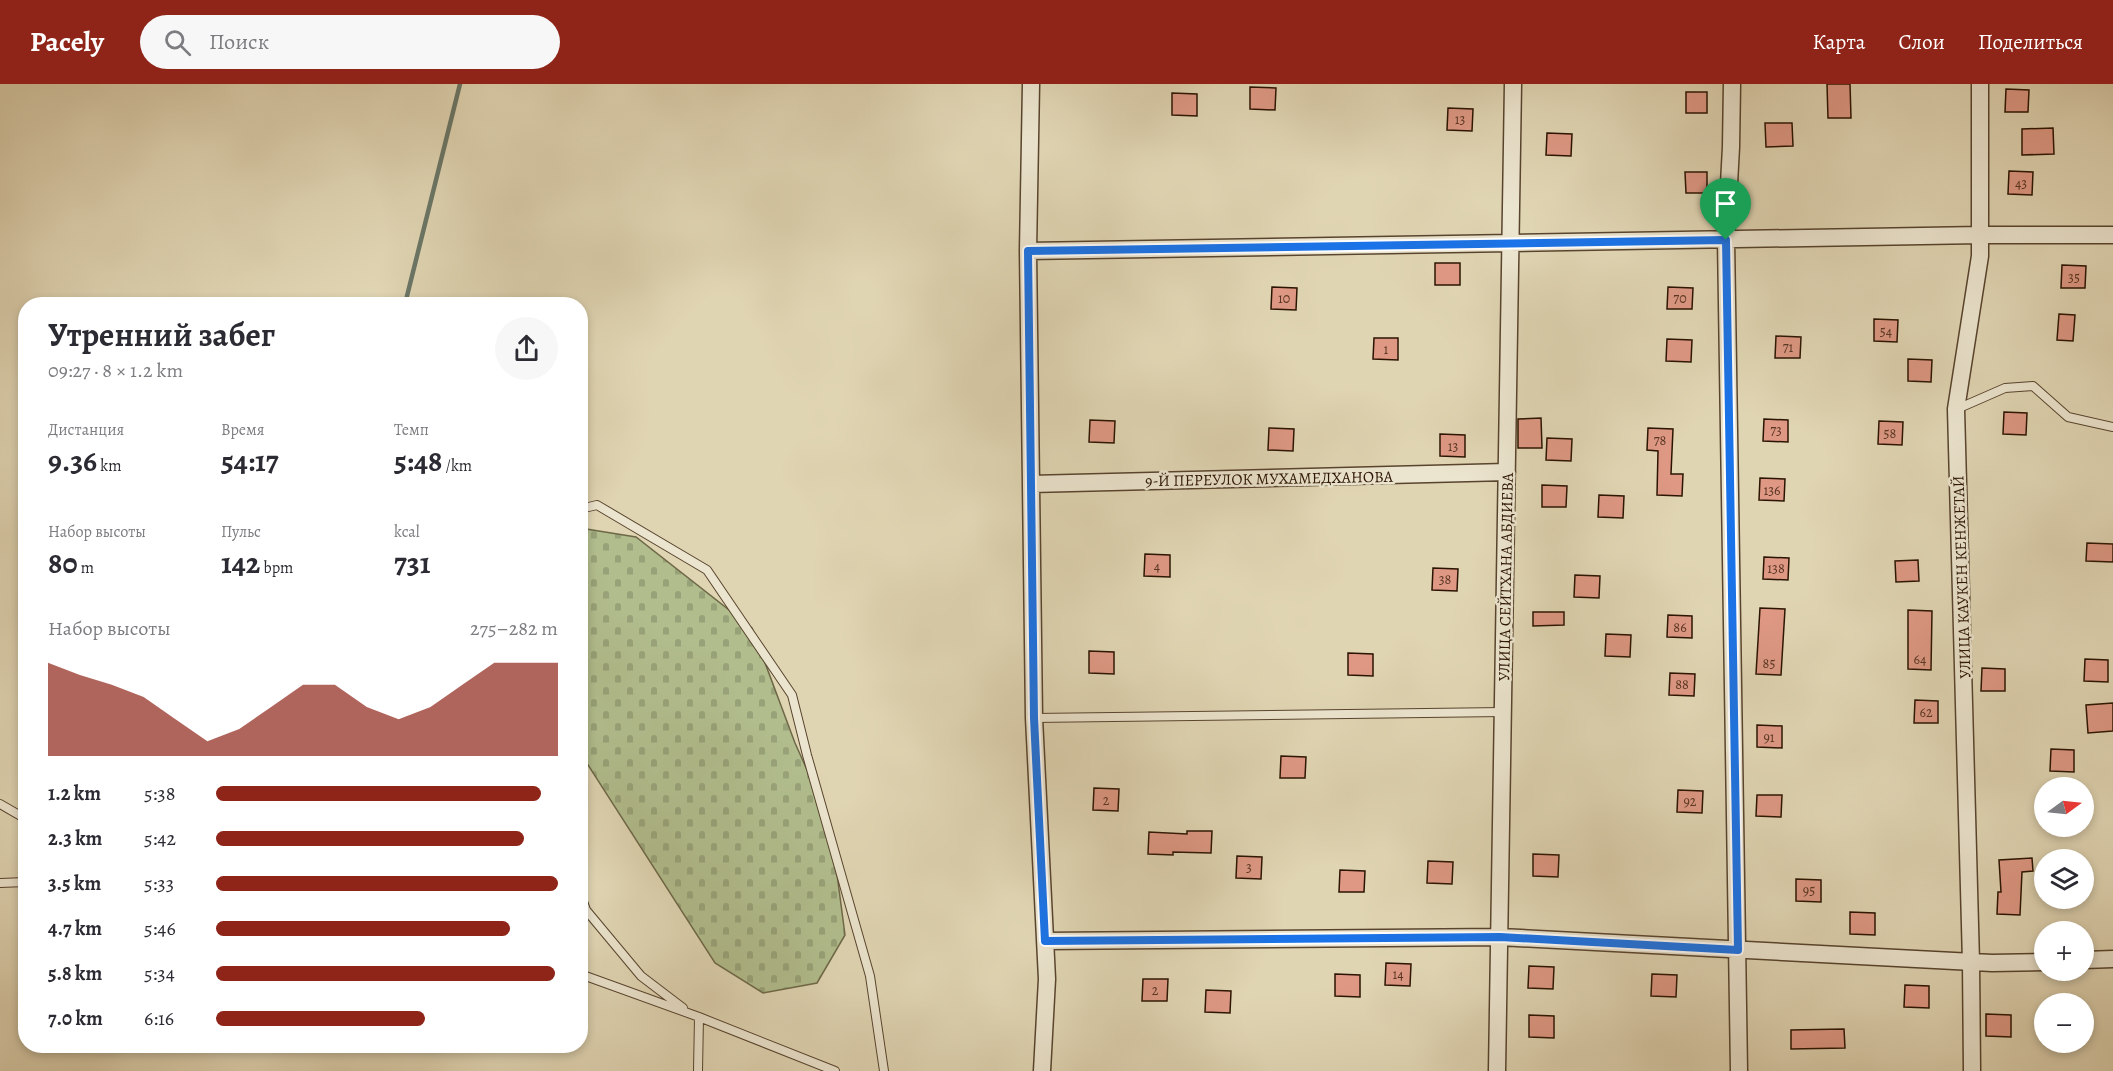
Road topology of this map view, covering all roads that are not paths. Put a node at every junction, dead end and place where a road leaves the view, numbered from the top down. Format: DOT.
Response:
graph roads {
  1 [pos="1031,84"];
  2 [pos="1514,84"];
  3 [pos="1731,84"];
  4 [pos="1980,84"];
  5 [pos="1980,235"];
  6 [pos="2113,235"];
  7 [pos="1726,240"];
  8 [pos="1511,243"];
  9 [pos="1028,251"];
  10 [pos="1956,409"];
  11 [pos="2113,427"];
  12 [pos="1507,472"];
  13 [pos="1031,484"];
  14 [pos="588,507"];
  15 [pos="1503,712"];
  16 [pos="1034,718"];
  17 [pos="0,804"];
  18 [pos="18,814"];
  19 [pos="18,882"];
  20 [pos="0,883"];
  21 [pos="588,912"];
  22 [pos="1500,937"];
  23 [pos="1045,941"];
  24 [pos="1738,950"];
  25 [pos="2113,959"];
  26 [pos="2094,960"];
  27 [pos="1971,962"];
  28 [pos="2034,962"];
  29 [pos="588,977"];
  30 [pos="684,1011"];
  31 [pos="699,1017"];
  32 [pos="698,1071"];
  33 [pos="835,1071"];
  34 [pos="884,1071"];
  35 [pos="1042,1071"];
  36 [pos="1497,1071"];
  37 [pos="1739,1071"];
  38 [pos="1972,1071"];
  1 -- 9 [label="street"];
  2 -- 8 [label="street, УЛИЦА СЕЙТХАНА АБДИЕВА"];
  3 -- 7 [label="street"];
  4 -- 5 [label="street, УЛИЦА КАУКЕН КЕНЖЕТАЙ"];
  5 -- 6 [label="street"];
  5 -- 7 [label="street"];
  5 -- 10 [label="street, УЛИЦА КАУКЕН КЕНЖЕТАЙ"];
  7 -- 8 [label="street"];
  7 -- 24 [label="street"];
  8 -- 9 [label="street"];
  8 -- 12 [label="street, УЛИЦА СЕЙТХАНА АБДИЕВА"];
  9 -- 13 [label="street"];
  10 -- 11 [label="lane"];
  10 -- 27 [label="street, УЛИЦА КАУКЕН КЕНЖЕТАЙ"];
  12 -- 13 [label="street, 9-Й ПЕРЕУЛОК МУХАМЕДХАНОВА"];
  12 -- 15 [label="street, УЛИЦА СЕЙТХАНА АБДИЕВА"];
  13 -- 16 [label="street"];
  14 -- 34 [label="lane"];
  15 -- 16 [label="lane"];
  15 -- 22 [label="street, УЛИЦА СЕЙТХАНА АБДИЕВА"];
  16 -- 23 [label="street"];
  17 -- 18 [label="lane"];
  19 -- 20 [label="lane"];
  21 -- 30 [label="lane"];
  22 -- 23 [label="street"];
  22 -- 24 [label="street"];
  22 -- 36 [label="street, УЛИЦА СЕЙТХАНА АБДИЕВА"];
  23 -- 35 [label="street"];
  24 -- 27 [label="street"];
  24 -- 37 [label="street"];
  25 -- 26 [label="street"];
  27 -- 28 [label="street"];
  27 -- 38 [label="street, УЛИЦА КАУКЕН КЕНЖЕТАЙ"];
  29 -- 30 [label="lane"];
  30 -- 31 [label="lane"];
  31 -- 32 [label="lane"];
  31 -- 33 [label="lane"];
}
